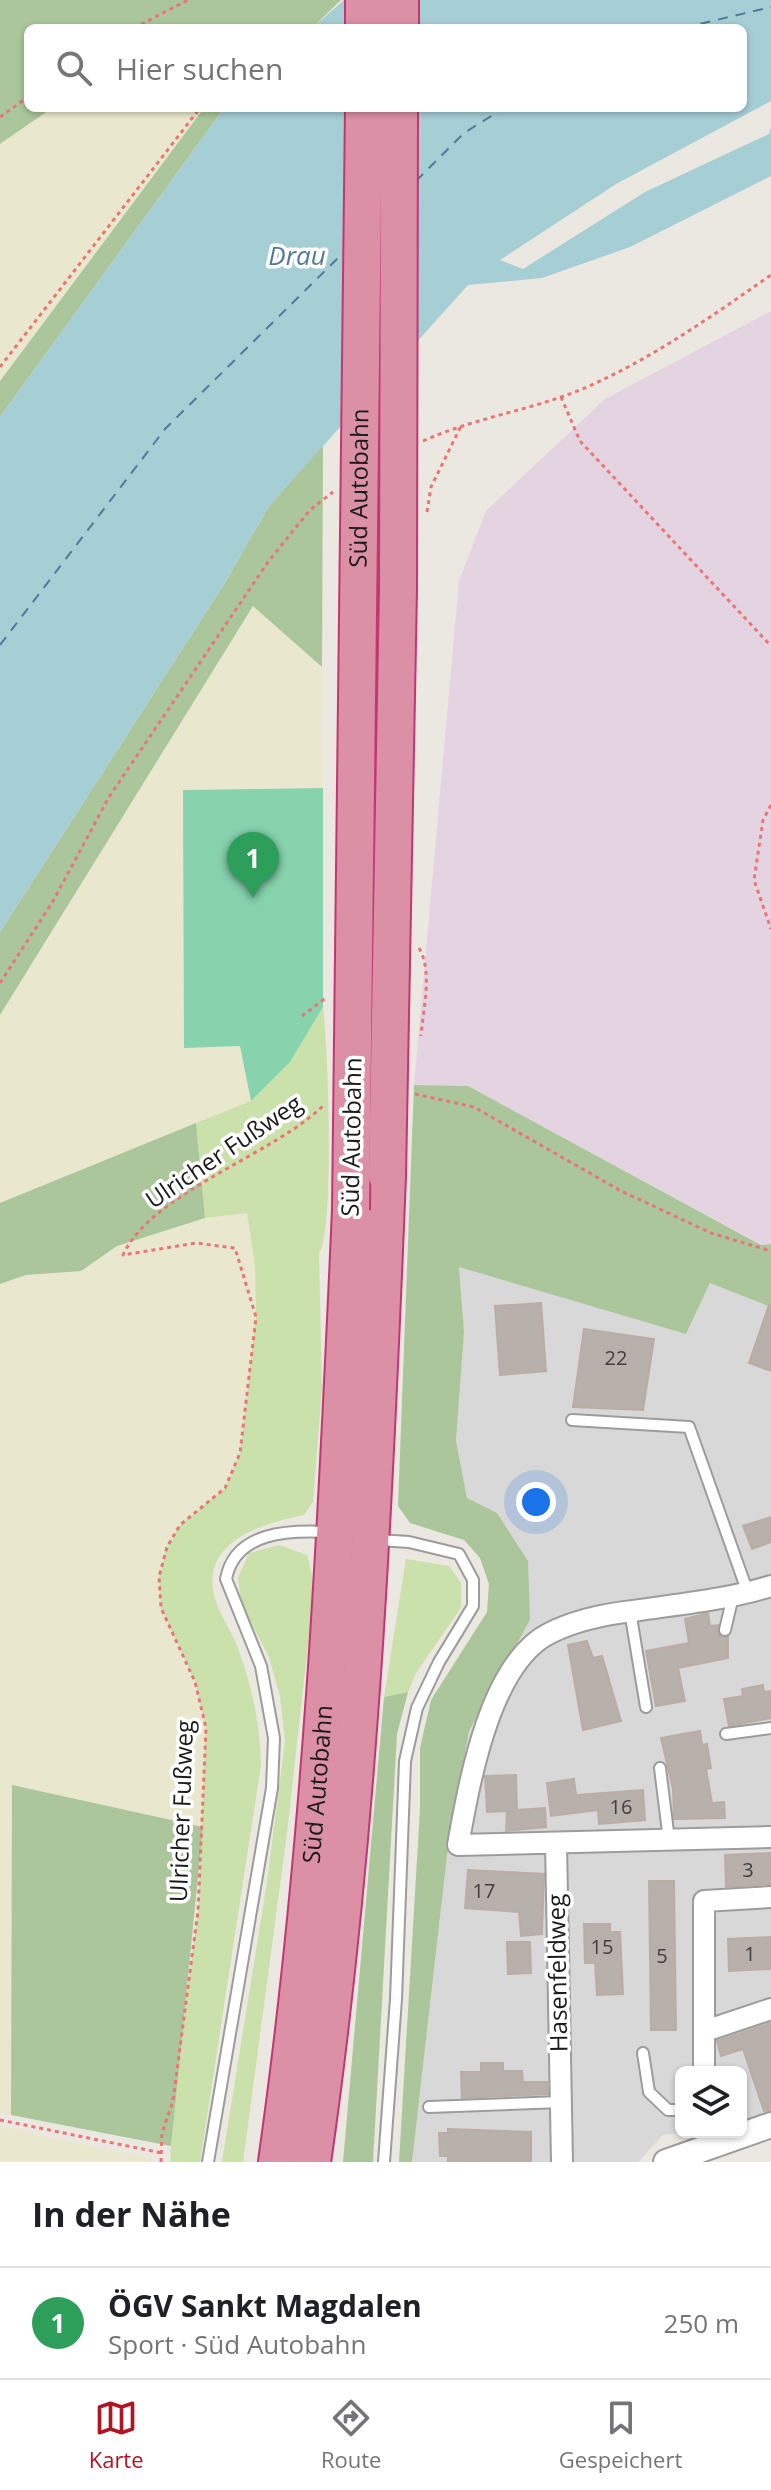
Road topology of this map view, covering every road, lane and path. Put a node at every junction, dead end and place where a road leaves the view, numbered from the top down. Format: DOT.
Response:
graph roads {
  1 [pos="188,0"];
  2 [pos="364,0"];
  3 [pos="400,0"];
  4 [pos="142,24"];
  5 [pos="364,24"];
  6 [pos="400,24"];
  7 [pos="24,100"];
  8 [pos="197,112"];
  9 [pos="364,112"];
  10 [pos="399,112"];
  11 [pos="0,117"];
  12 [pos="0,367"];
  13 [pos="560,396"];
  14 [pos="771,646"];
  15 [pos="771,805"];
  16 [pos="771,929"];
  17 [pos="418,946"];
  18 [pos="421,1036"];
  19 [pos="405,1092"];
  20 [pos="327,1102"];
  21 [pos="771,1251"];
  22 [pos="572,1420"];
  23 [pos="336,1533"];
  24 [pos="372,1540"];
  25 [pos="771,1586"];
  26 [pos="741,1595"];
  27 [pos="630,1611"];
  28 [pos="725,1630"];
  29 [pos="646,1707"];
  30 [pos="771,1728"];
  31 [pos="726,1734"];
  32 [pos="660,1768"];
  33 [pos="771,1837"];
  34 [pos="669,1840"];
  35 [pos="556,1843"];
  36 [pos="771,1897"];
  37 [pos="771,2009"];
  38 [pos="705,2031"];
  39 [pos="643,2053"];
  40 [pos="704,2066"];
  41 [pos="561,2102"];
  42 [pos="429,2107"];
  43 [pos="675,2110"];
  44 [pos="0,2120"];
  45 [pos="771,2125"];
  46 [pos="705,2140"];
  47 [pos="162,2153"];
  48 [pos="161,2162"];
  49 [pos="208,2162"];
  50 [pos="277,2162"];
  51 [pos="312,2162"];
  52 [pos="384,2162"];
  53 [pos="562,2162"];
  54 [pos="666,2162"];
  1 -- 4 [label="path"];
  2 -- 5 [label="highway"];
  3 -- 6 [label="highway"];
  7 -- 11 [label="path"];
  8 -- 12 [label="path"];
  9 -- 23 [label="highway, Süd Autobahn, bridge"];
  10 -- 24 [label="highway, Süd Autobahn, bridge"];
  13 -- 14 [label="path"];
  15 -- 16 [label="path"];
  17 -- 18 [label="path"];
  19 -- 21 [label="path"];
  20 -- 47 [label="path, Ulricher Fußweg"];
  22 -- 26 [label="lane"];
  23 -- 49 [label="lane"];
  23 -- 50 [label="highway, Süd Autobahn"];
  24 -- 51 [label="highway, Süd Autobahn"];
  24 -- 52 [label="lane"];
  25 -- 26 [label="street"];
  26 -- 27 [label="street"];
  26 -- 28 [label="lane"];
  27 -- 29 [label="lane"];
  27 -- 35 [label="street"];
  30 -- 31 [label="lane"];
  32 -- 34 [label="lane"];
  33 -- 34 [label="street"];
  34 -- 35 [label="street"];
  35 -- 41 [label="street, Hasenfeldweg"];
  36 -- 38 [label="street"];
  37 -- 38 [label="street"];
  38 -- 40 [label="street"];
  39 -- 43 [label="lane"];
  41 -- 42 [label="lane"];
  41 -- 53 [label="street, Hasenfeldweg"];
  44 -- 47 [label="path"];
  45 -- 46 [label="street"];
  46 -- 54 [label="street"];
  47 -- 48 [label="path, Ulricher Fußweg"];
}
